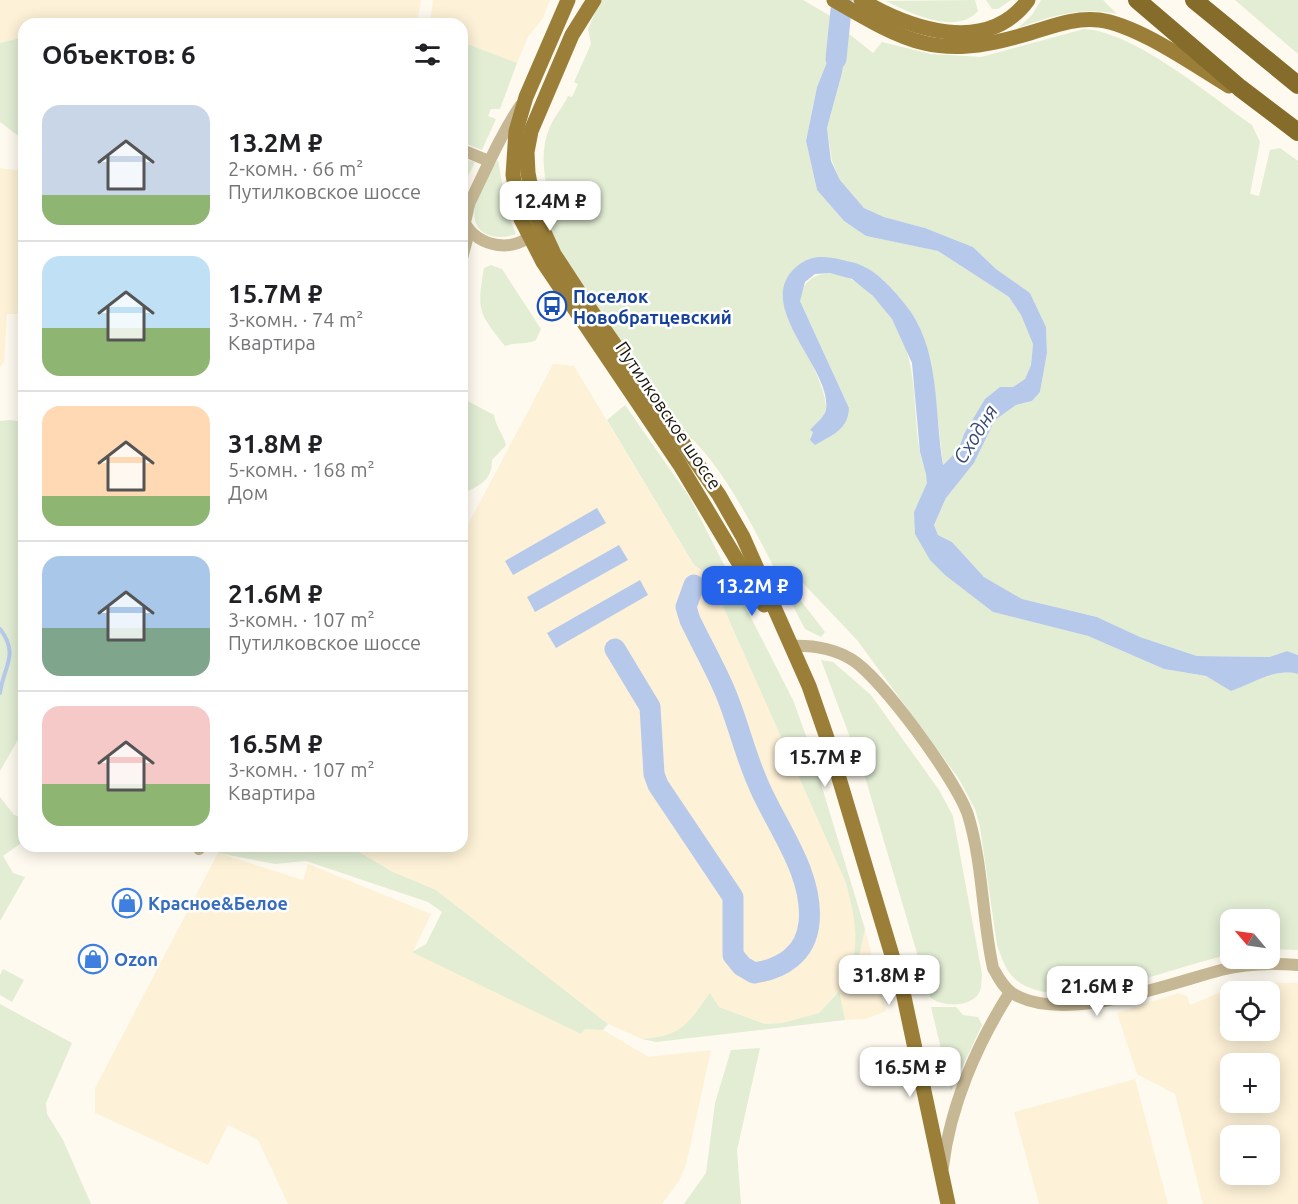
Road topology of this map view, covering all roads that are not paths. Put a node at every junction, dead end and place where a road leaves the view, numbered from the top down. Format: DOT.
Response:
graph roads {
  1 [pos="567,0"];
  2 [pos="586,0"];
  3 [pos="594,0"];
  4 [pos="834,0"];
  5 [pos="1028,0"];
  6 [pos="1137,0"];
  7 [pos="1194,0"];
  8 [pos="865,8"];
  9 [pos="572,35"];
  10 [pos="1298,85"];
  11 [pos="526,97"];
  12 [pos="1272,113"];
  13 [pos="1298,132"];
  14 [pos="468,152"];
  15 [pos="489,161"];
  16 [pos="468,207"];
  17 [pos="536,215"];
  18 [pos="468,230"];
  19 [pos="529,238"];
  20 [pos="790,645"];
  21 [pos="1298,965"];
  22 [pos="1010,992"];
  23 [pos="943,1171"];
  24 [pos="948,1204"];
  1 -- 11 [label="main road, Путилковское шоссе"];
  2 -- 9 [label="main road"];
  3 -- 9 [label="main road, Путилковское шоссе"];
  4 -- 8 [label="main road"];
  5 -- 8 [label="main road"];
  6 -- 12 [label="highway"];
  7 -- 10 [label="highway"];
  8 -- 12 [label="main road"];
  9 -- 17 [label="main road, Путилковское шоссе"];
  11 -- 15 [label="street"];
  11 -- 19 [label="main road, Путилковское шоссе"];
  12 -- 13 [label="highway"];
  14 -- 15 [label="street"];
  15 -- 16 [label="street"];
  17 -- 19 [label="street"];
  17 -- 20 [label="main road, Путилковское шоссе"];
  18 -- 19 [label="street"];
  19 -- 20 [label="main road, Путилковское шоссе"];
  20 -- 22 [label="street"];
  20 -- 23 [label="main road"];
  21 -- 22 [label="street"];
  22 -- 23 [label="street"];
  23 -- 24 [label="main road"];
}
